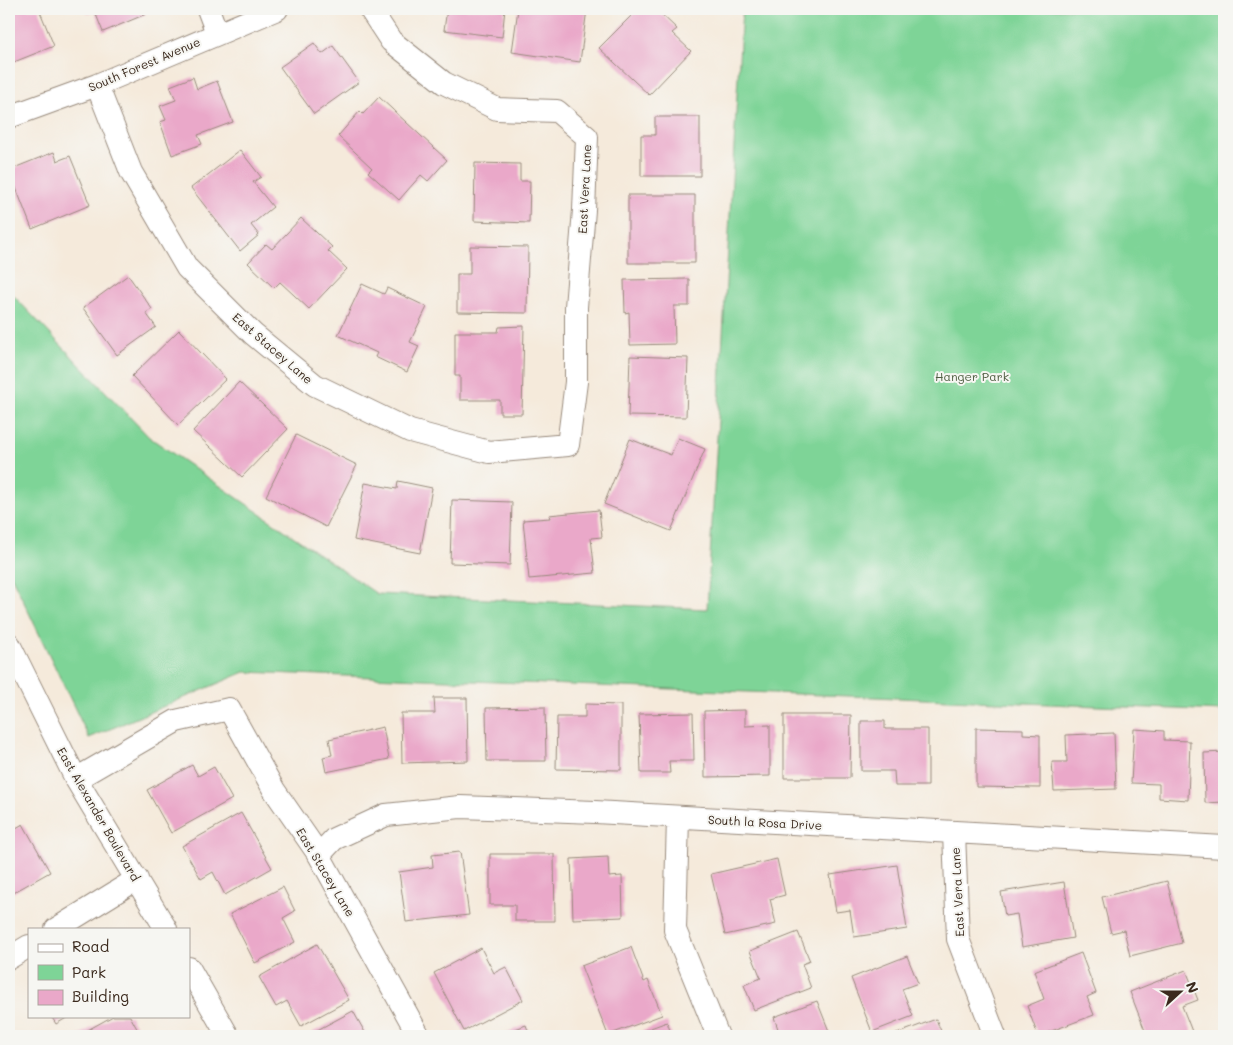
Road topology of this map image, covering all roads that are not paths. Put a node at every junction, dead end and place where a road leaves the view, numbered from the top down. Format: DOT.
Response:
graph roads {
  1 [pos="208,9"];
  2 [pos="277,9"];
  3 [pos="370,9"];
  4 [pos="217,33"];
  5 [pos="97,85"];
  6 [pos="9,117"];
  7 [pos="568,444"];
  8 [pos="9,644"];
  9 [pos="76,779"];
  10 [pos="678,818"];
  11 [pos="954,832"];
  12 [pos="1224,847"];
  13 [pos="319,855"];
  14 [pos="137,879"];
  15 [pos="58,928"];
  16 [pos="165,928"];
  17 [pos="28,947"];
  18 [pos="9,958"];
  19 [pos="190,970"];
  20 [pos="228,1036"];
  21 [pos="419,1036"];
  22 [pos="718,1036"];
  23 [pos="995,1036"];
  1 -- 4 [label="street"];
  2 -- 4 [label="street, South Forest Avenue"];
  3 -- 7 [label="street, East Vera Lane"];
  4 -- 5 [label="street, South Forest Avenue"];
  5 -- 6 [label="street, South Forest Avenue"];
  5 -- 7 [label="street, East Stacey Lane"];
  8 -- 9 [label="street, East Alexander Boulevard"];
  9 -- 13 [label="street, East Stacey Lane"];
  9 -- 14 [label="street, East Alexander Boulevard"];
  10 -- 11 [label="street, South la Rosa Drive"];
  10 -- 13 [label="street, South la Rosa Drive"];
  10 -- 22 [label="street"];
  11 -- 12 [label="street, South la Rosa Drive"];
  11 -- 23 [label="street, East Vera Lane"];
  13 -- 21 [label="street, East Stacey Lane"];
  14 -- 15 [label="street"];
  14 -- 16 [label="street, East Alexander Boulevard"];
  17 -- 18 [label="street"];
  19 -- 20 [label="street"];
}
